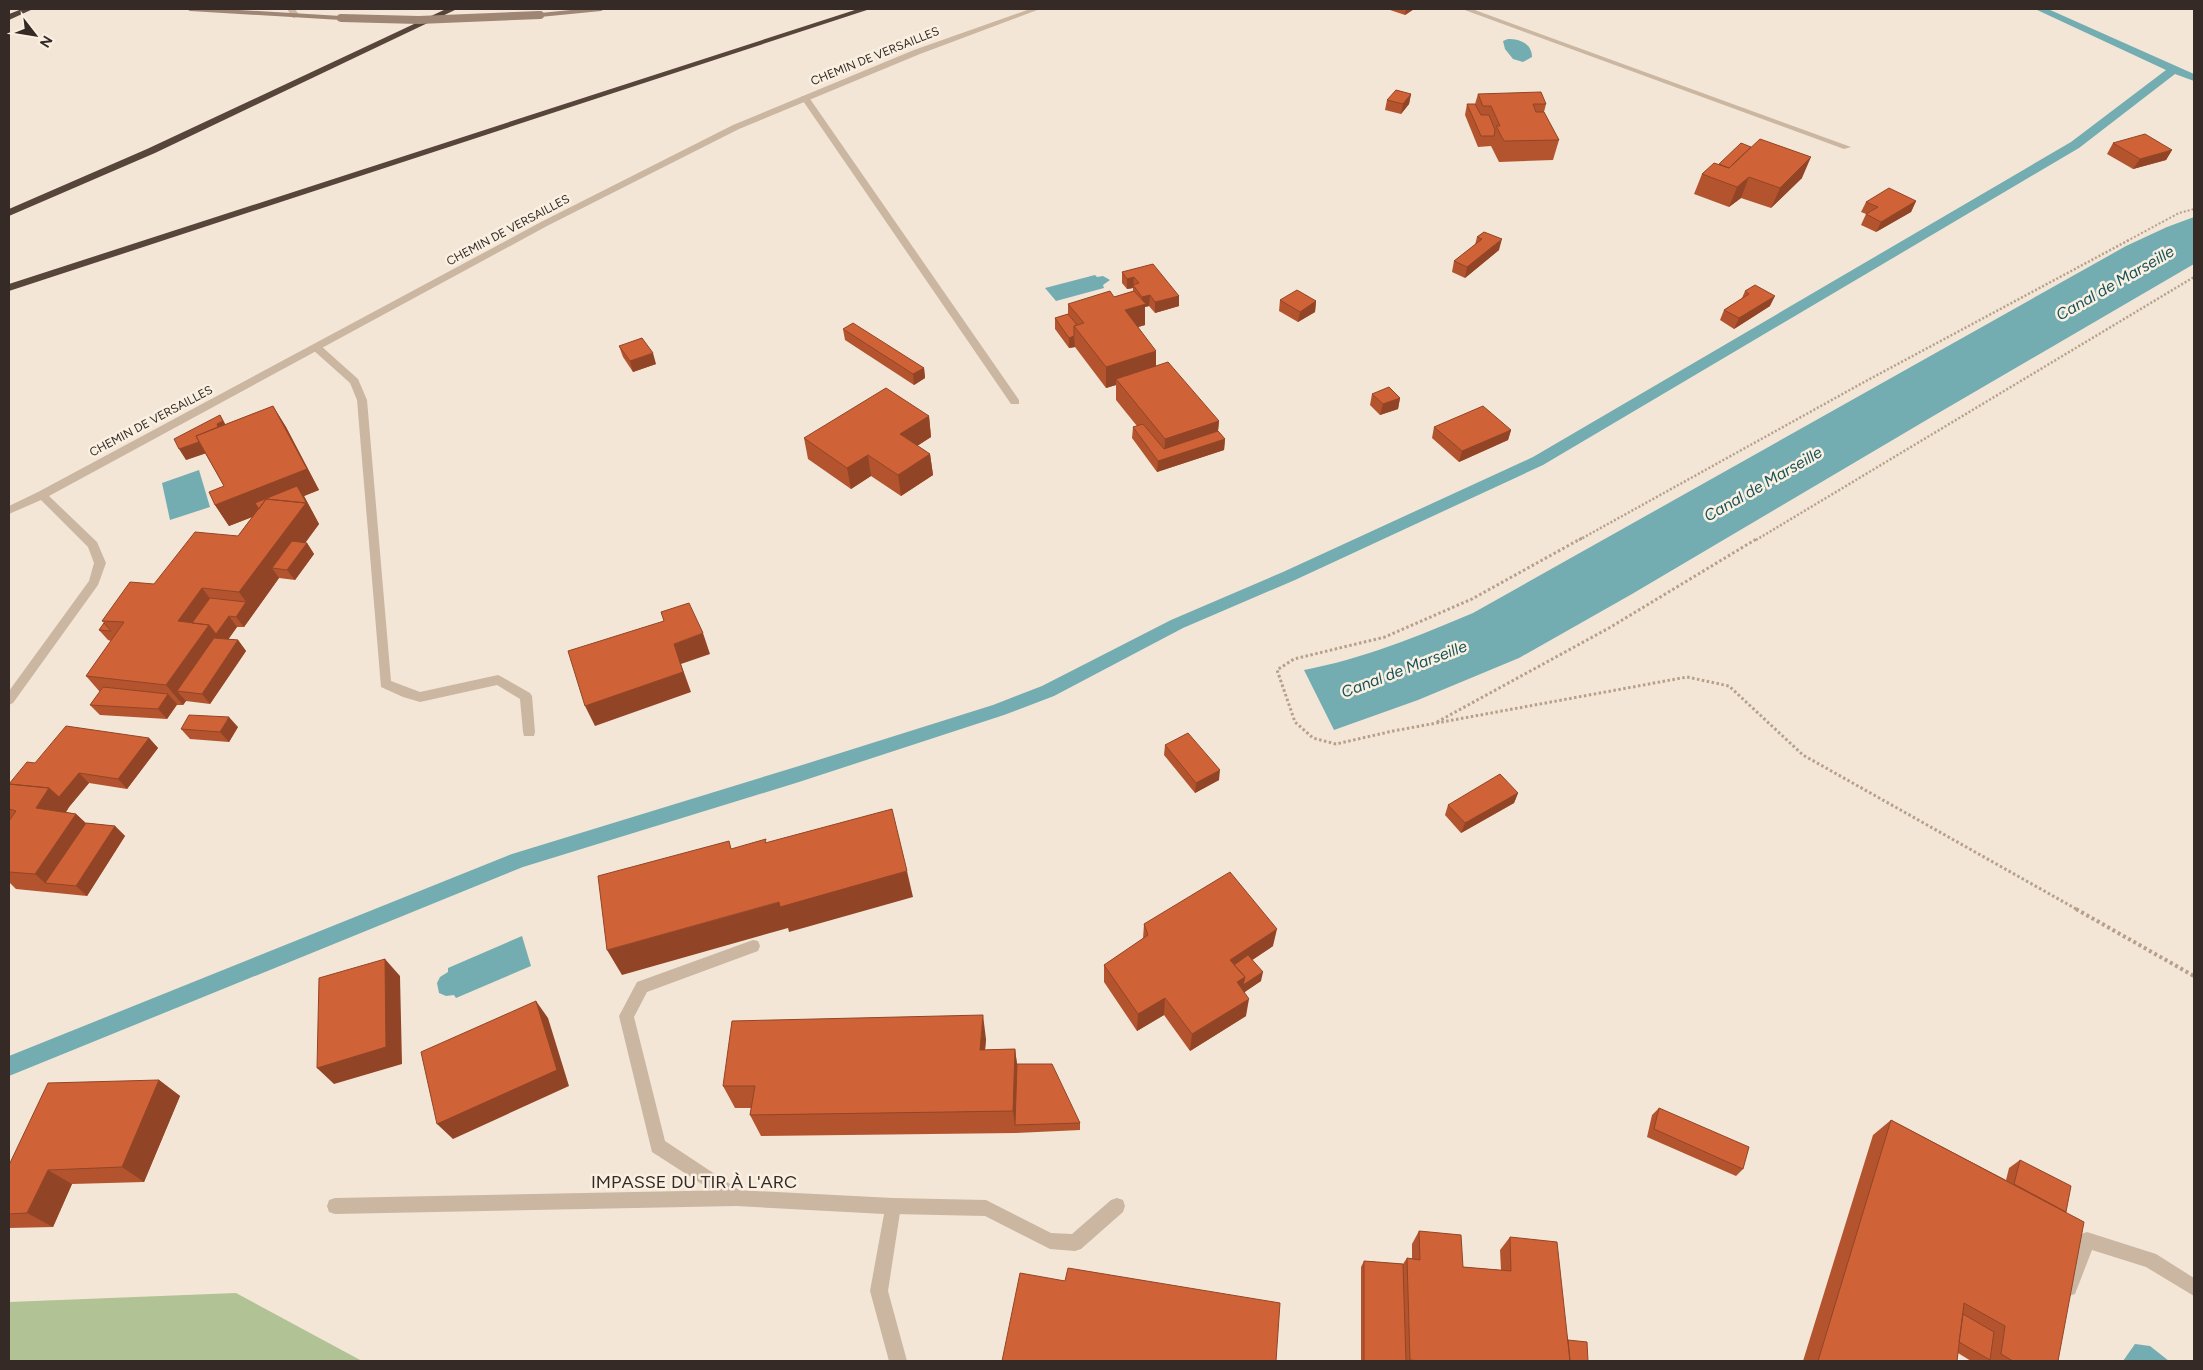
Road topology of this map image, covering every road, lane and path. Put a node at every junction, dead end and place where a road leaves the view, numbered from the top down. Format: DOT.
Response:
graph roads {
  1 [pos="29,9"];
  2 [pos="190,9"];
  3 [pos="291,9"];
  4 [pos="453,9"];
  5 [pos="601,9"];
  6 [pos="866,9"];
  7 [pos="1036,9"];
  8 [pos="1466,9"];
  9 [pos="296,16"];
  10 [pos="9,17"];
  11 [pos="805,98"];
  12 [pos="1847,147"];
  13 [pos="2194,209"];
  14 [pos="9,213"];
  15 [pos="2194,277"];
  16 [pos="9,288"];
  17 [pos="316,347"];
  18 [pos="1016,402"];
  19 [pos="42,495"];
  20 [pos="9,510"];
  21 [pos="9,700"];
  22 [pos="1434,724"];
  23 [pos="529,732"];
  24 [pos="754,946"];
  25 [pos="2194,976"];
  26 [pos="736,1198"];
  27 [pos="335,1206"];
  28 [pos="893,1206"];
  29 [pos="1117,1206"];
  30 [pos="2194,1288"];
  31 [pos="2066,1304"];
  32 [pos="898,1361"];
  1 -- 10 [label="highway"];
  2 -- 9 [label="main road"];
  3 -- 9 [label="street"];
  4 -- 14 [label="highway"];
  5 -- 9 [label="main road, bridge"];
  6 -- 16 [label="highway"];
  7 -- 11 [label="street, CHEMIN DE VERSAILLES"];
  8 -- 12 [label="street"];
  11 -- 17 [label="street, CHEMIN DE VERSAILLES"];
  11 -- 18 [label="street"];
  13 -- 22 [label="path"];
  15 -- 22 [label="path"];
  17 -- 19 [label="street, CHEMIN DE VERSAILLES"];
  17 -- 23 [label="street"];
  19 -- 20 [label="street, CHEMIN DE VERSAILLES"];
  19 -- 21 [label="street"];
  22 -- 25 [label="path"];
  24 -- 26 [label="street"];
  26 -- 27 [label="street, IMPASSE DU TIR À L'ARC"];
  26 -- 28 [label="street, IMPASSE DU TIR À L'ARC"];
  28 -- 29 [label="street, IMPASSE DU TIR À L'ARC"];
  28 -- 32 [label="street"];
  30 -- 31 [label="street"];
}
